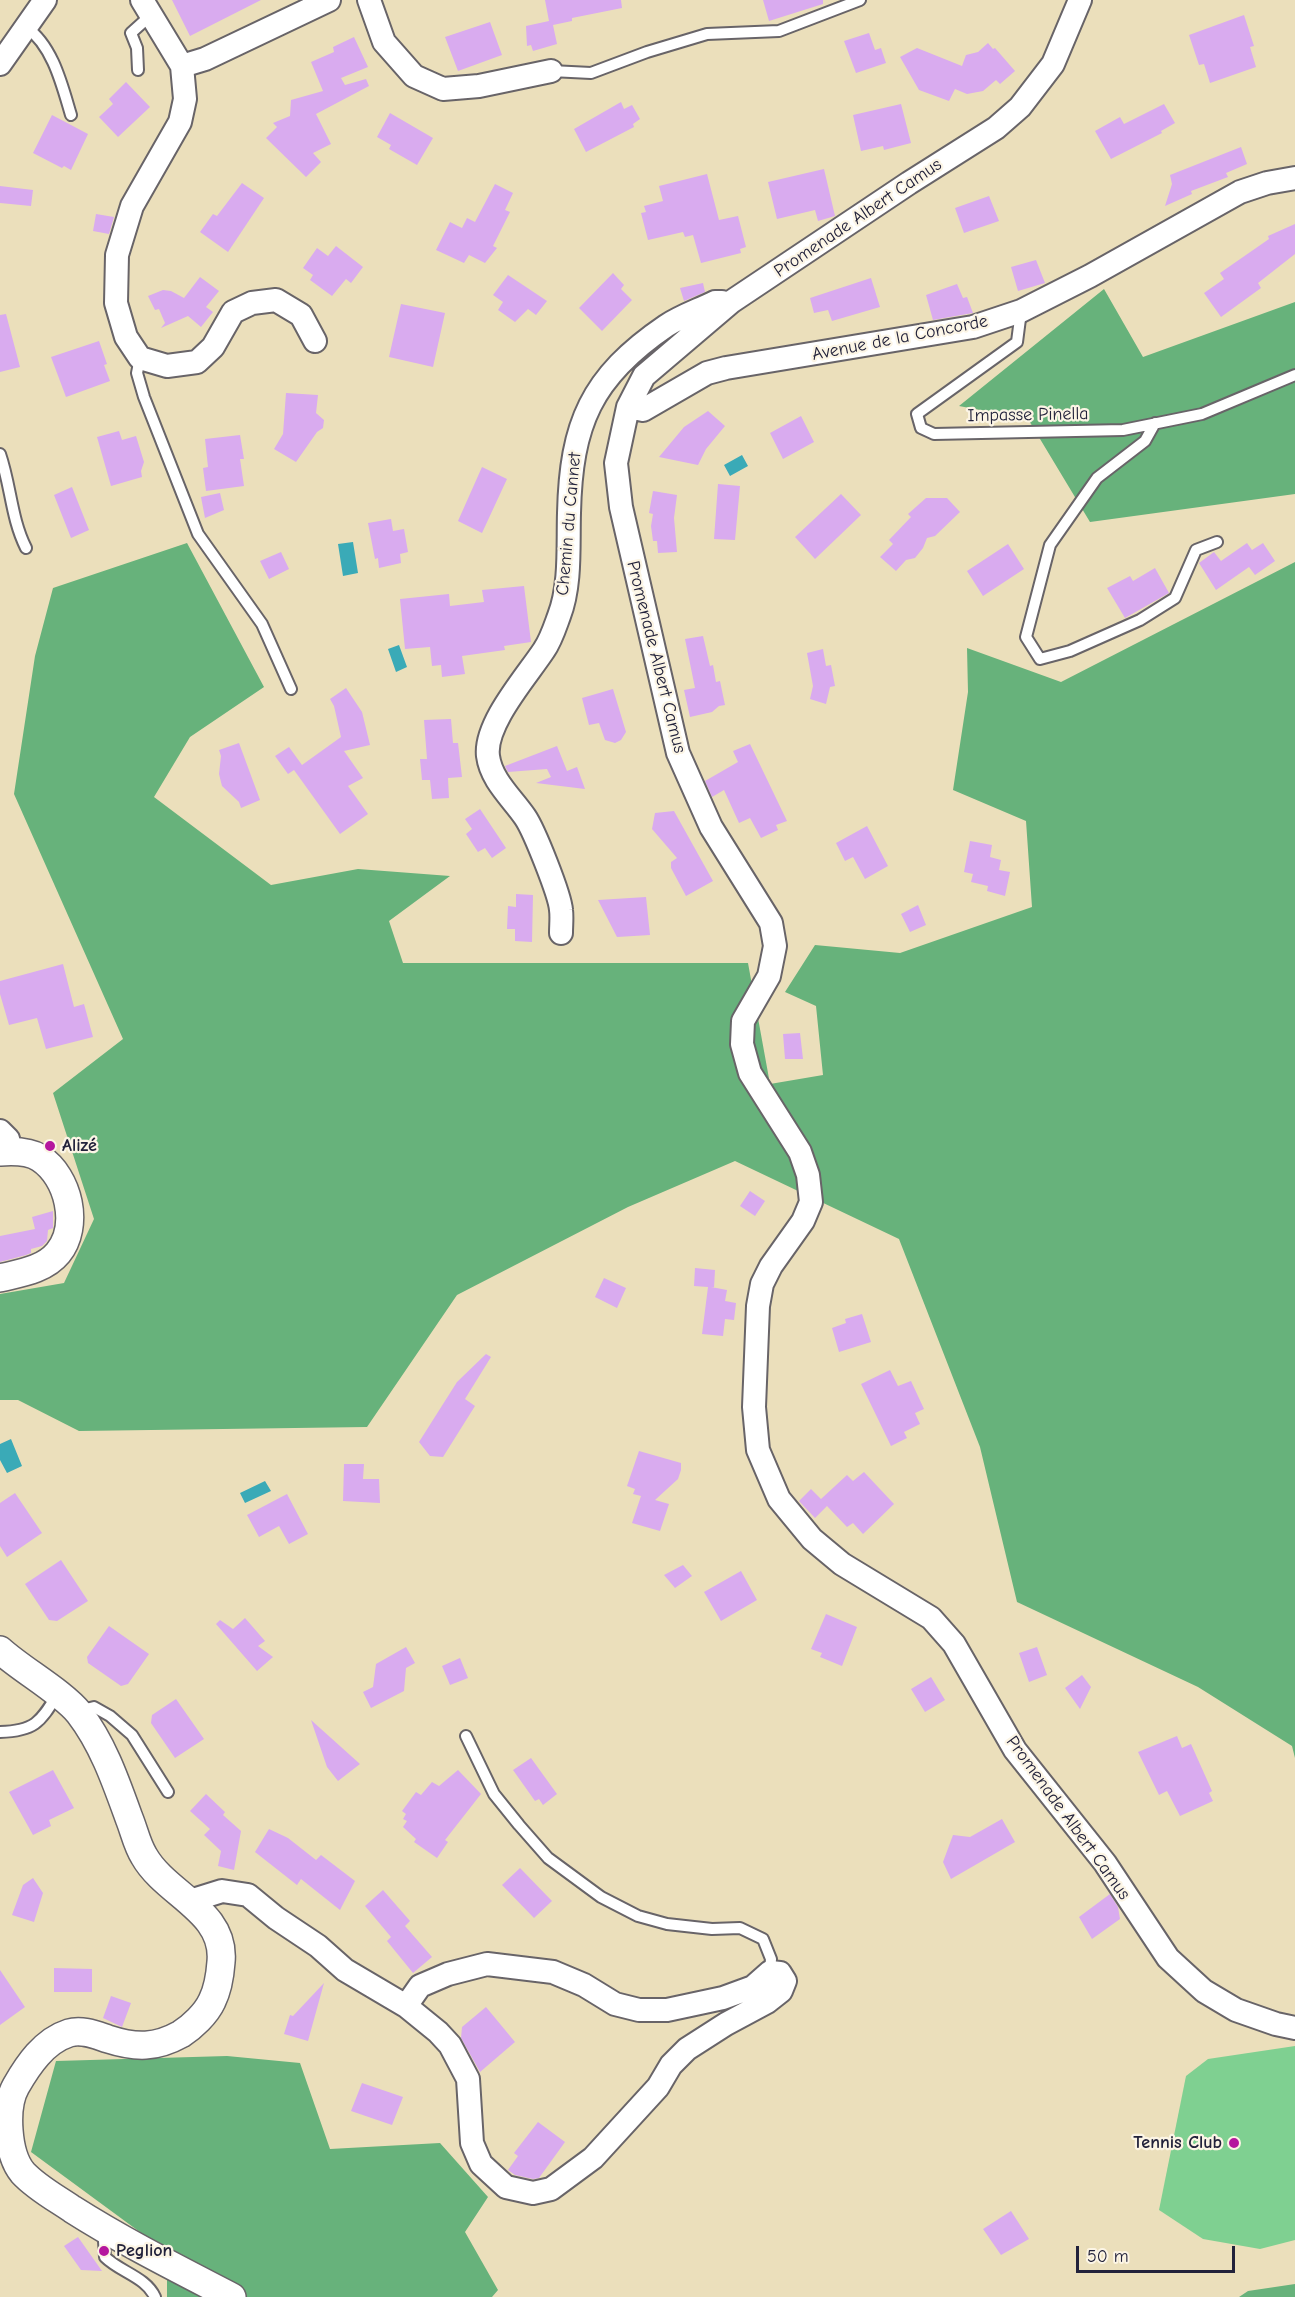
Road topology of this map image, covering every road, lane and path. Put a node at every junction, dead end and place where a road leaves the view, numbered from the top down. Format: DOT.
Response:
graph roads {
  1 [pos="45,0"];
  2 [pos="329,0"];
  3 [pos="369,0"];
  4 [pos="860,0"];
  5 [pos="1080,0"];
  6 [pos="146,8"];
  7 [pos="26,27"];
  8 [pos="0,64"];
  9 [pos="182,66"];
  10 [pos="138,70"];
  11 [pos="551,71"];
  12 [pos="71,115"];
  13 [pos="1295,178"];
  14 [pos="731,302"];
  15 [pos="1021,311"];
  16 [pos="315,341"];
  17 [pos="140,358"];
  18 [pos="1295,375"];
  19 [pos="628,407"];
  20 [pos="1155,423"];
  21 [pos="0,454"];
  22 [pos="1217,542"];
  23 [pos="26,548"];
  24 [pos="291,689"];
  25 [pos="561,933"];
  26 [pos="4,1145"];
  27 [pos="0,1278"];
  28 [pos="0,1650"];
  29 [pos="67,1702"];
  30 [pos="0,1732"];
  31 [pos="466,1736"];
  32 [pos="168,1792"];
  33 [pos="190,1901"];
  34 [pos="771,1972"];
  35 [pos="406,2006"];
  36 [pos="1295,2028"];
  37 [pos="107,2232"];
  38 [pos="155,2297"];
  39 [pos="232,2297"];
  1 -- 7 [label="street"];
  2 -- 9 [label="street"];
  3 -- 11 [label="street"];
  4 -- 11 [label="lane"];
  5 -- 14 [label="street, Promenade Albert Camus"];
  6 -- 9 [label="street"];
  6 -- 10 [label="lane"];
  7 -- 8 [label="street"];
  7 -- 12 [label="lane"];
  9 -- 17 [label="street"];
  13 -- 15 [label="street, Avenue de la Concorde"];
  14 -- 19 [label="street, Promenade Albert Camus"];
  14 -- 25 [label="street, Chemin du Cannet"];
  15 -- 19 [label="street, Avenue de la Concorde"];
  15 -- 20 [label="lane, Impasse Pinella"];
  16 -- 17 [label="street"];
  17 -- 24 [label="lane"];
  18 -- 20 [label="lane, Impasse Pinella"];
  19 -- 36 [label="street, Promenade Albert Camus"];
  20 -- 22 [label="lane"];
  21 -- 23 [label="lane"];
  26 -- 27 [label="street"];
  28 -- 29 [label="street"];
  29 -- 30 [label="lane"];
  29 -- 32 [label="lane"];
  29 -- 33 [label="street"];
  31 -- 34 [label="lane"];
  33 -- 35 [label="street"];
  33 -- 37 [label="street"];
  34 -- 35 [label="street"];
  34 -- 35 [label="street"];
  37 -- 38 [label="lane"];
  37 -- 39 [label="street"];
}
